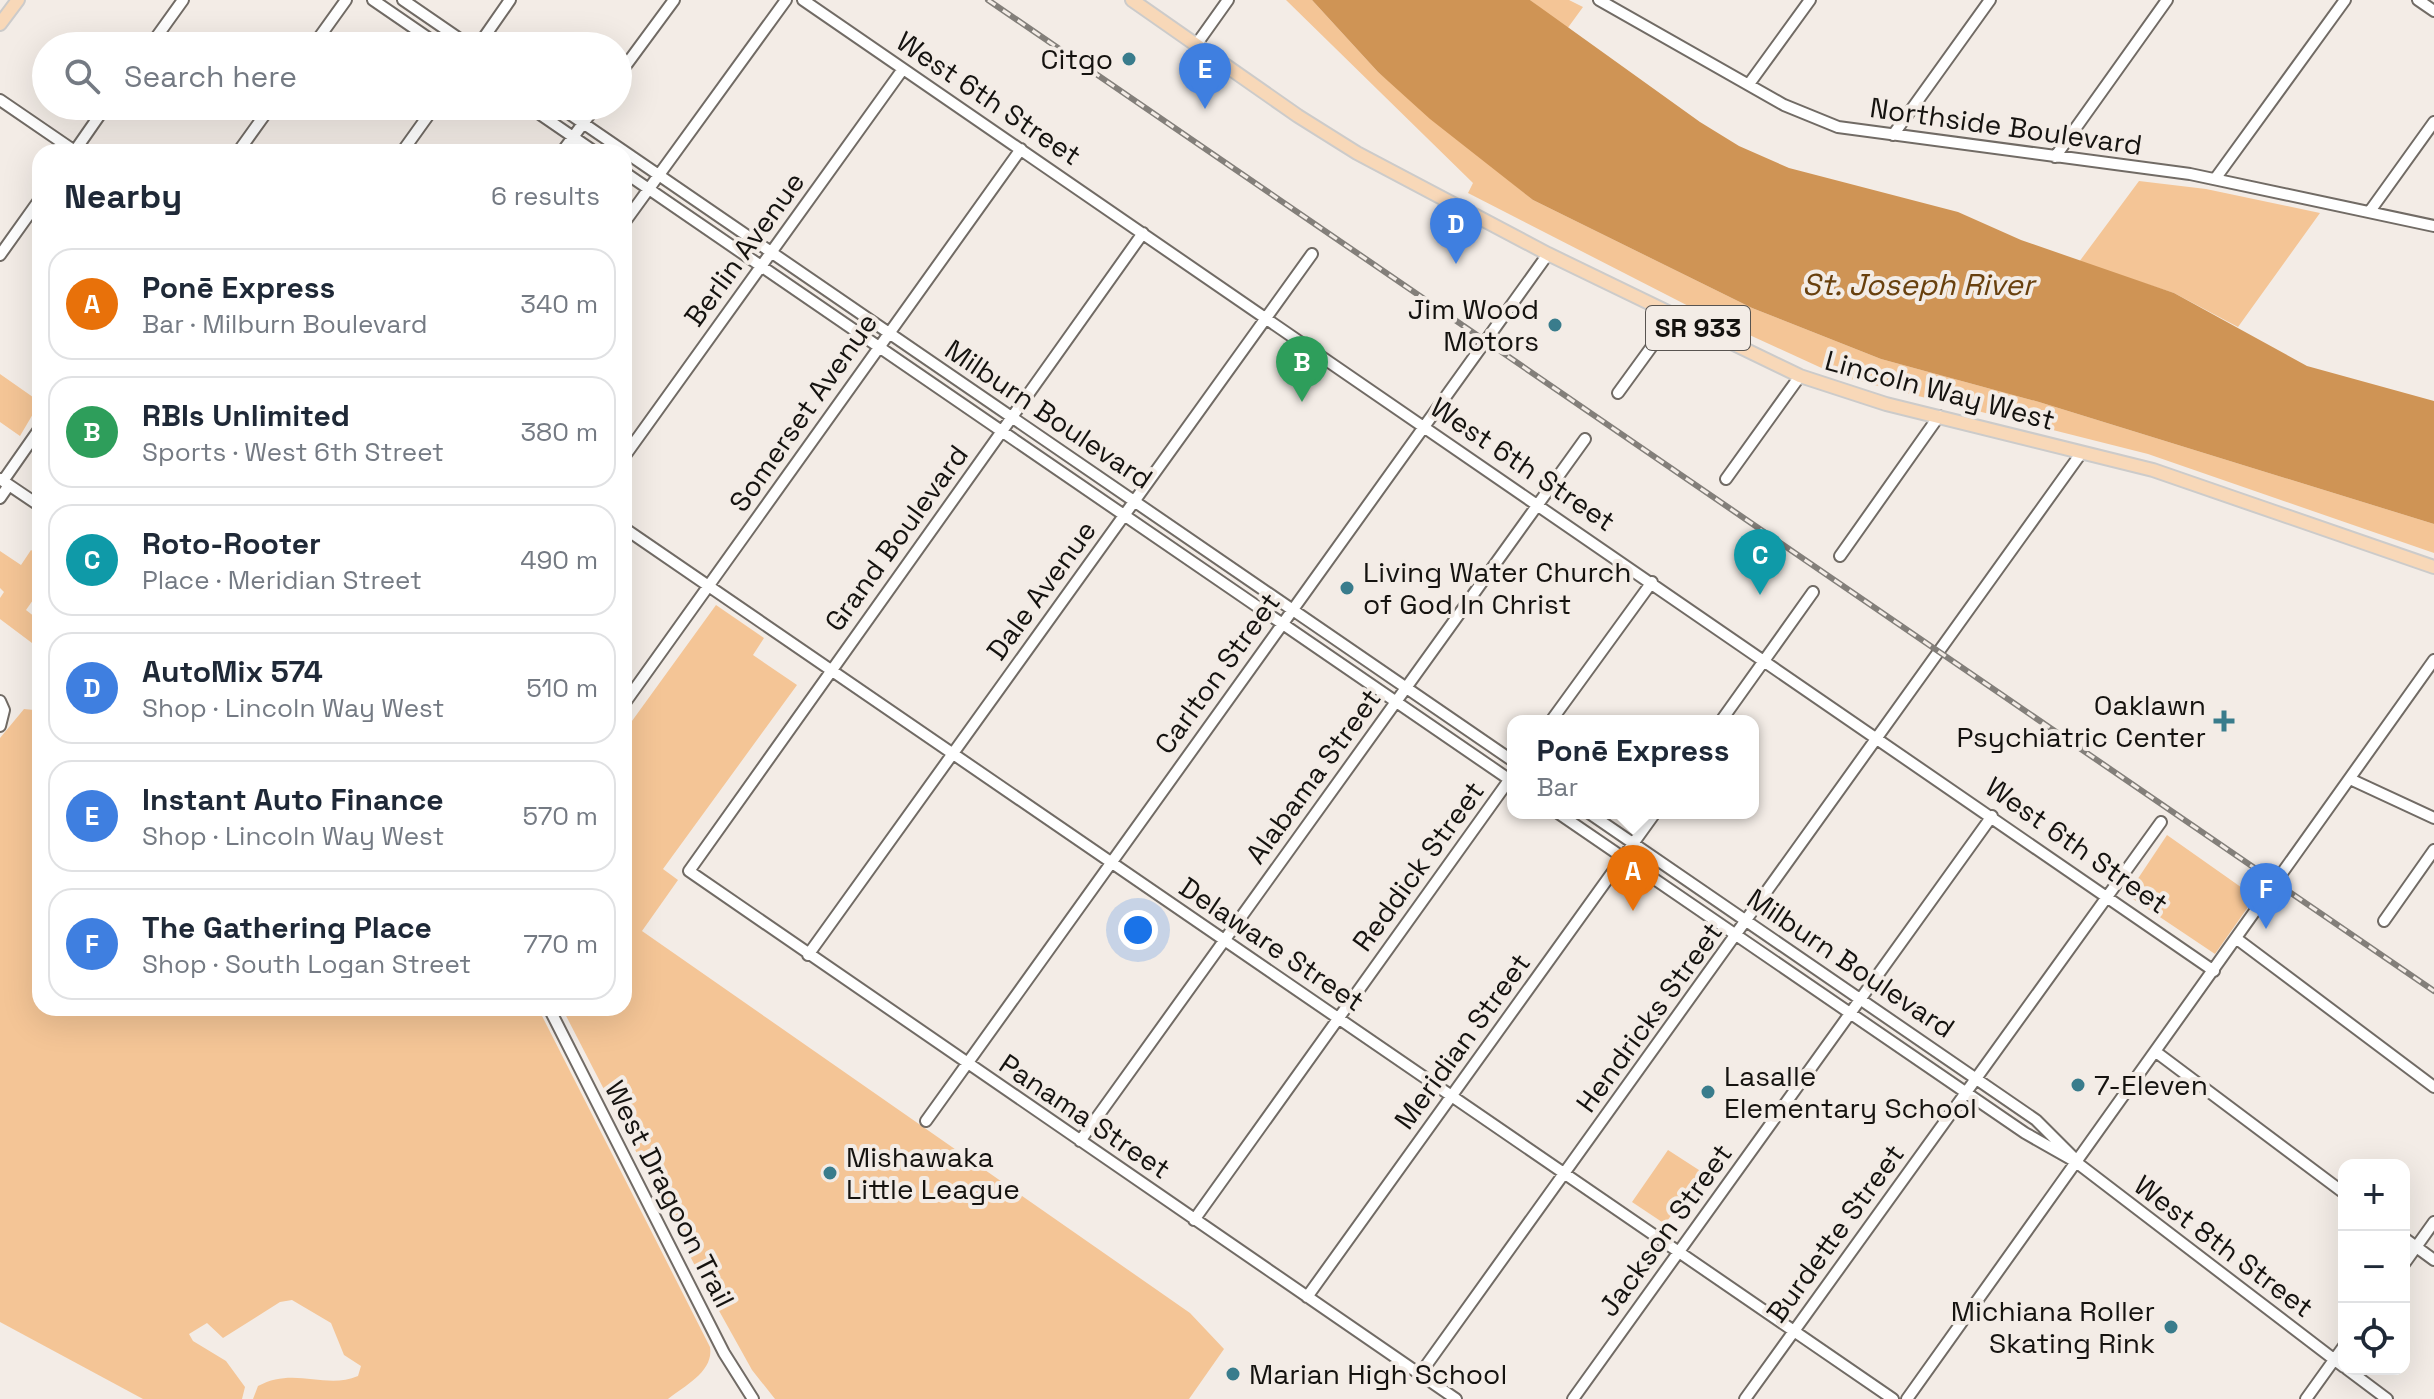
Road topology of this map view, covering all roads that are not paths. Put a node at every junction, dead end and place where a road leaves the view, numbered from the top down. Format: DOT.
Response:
graph roads {
  1 [pos="18,0"];
  2 [pos="183,0"];
  3 [pos="346,0"];
  4 [pos="373,0"];
  5 [pos="403,0"];
  6 [pos="510,0"];
  7 [pos="674,0"];
  8 [pos="786,0"];
  9 [pos="803,0"];
  10 [pos="1132,0"];
  11 [pos="1228,0"];
  12 [pos="1599,0"];
  13 [pos="1810,0"];
  14 [pos="1990,0"];
  15 [pos="2167,0"];
  16 [pos="2345,0"];
  17 [pos="2418,0"];
  18 [pos="2434,11"];
  19 [pos="0,24"];
  20 [pos="160,32"];
  21 [pos="323,32"];
  22 [pos="420,32"];
  23 [pos="450,32"];
  24 [pos="488,32"];
  25 [pos="1196,45"];
  26 [pos="632,57"];
  27 [pos="903,69"];
  28 [pos="1749,84"];
  29 [pos="0,100"];
  30 [pos="97,120"];
  31 [pos="261,120"];
  32 [pos="425,120"];
  33 [pos="548,120"];
  34 [pos="579,120"];
  35 [pos="585,120"];
  36 [pos="2434,122"];
  37 [pos="583,123"];
  38 [pos="1893,135"];
  39 [pos="573,137"];
  40 [pos="63,144"];
  41 [pos="80,144"];
  42 [pos="244,144"];
  43 [pos="408,144"];
  44 [pos="568,144"];
  45 [pos="583,144"];
  46 [pos="614,144"];
  47 [pos="1021,149"];
  48 [pos="632,157"];
  49 [pos="2055,157"];
  50 [pos="659,175"];
  51 [pos="632,177"];
  52 [pos="2215,179"];
  53 [pos="649,189"];
  54 [pos="32,210"];
  55 [pos="2370,211"];
  56 [pos="632,212"];
  57 [pos="2434,226"];
  58 [pos="1143,233"];
  59 [pos="770,252"];
  60 [pos="1312,254"];
  61 [pos="1548,254"];
  62 [pos="0,255"];
  63 [pos="760,266"];
  64 [pos="1674,316"];
  65 [pos="1266,317"];
  66 [pos="889,333"];
  67 [pos="879,348"];
  68 [pos="1800,376"];
  69 [pos="1618,393"];
  70 [pos="1939,416"];
  71 [pos="1012,418"];
  72 [pos="1424,426"];
  73 [pos="1002,431"];
  74 [pos="32,439"];
  75 [pos="1585,439"];
  76 [pos="632,446"];
  77 [pos="2082,452"];
  78 [pos="1726,479"];
  79 [pos="2,481"];
  80 [pos="0,498"];
  81 [pos="32,501"];
  82 [pos="1134,501"];
  83 [pos="1538,504"];
  84 [pos="1124,515"];
  85 [pos="632,533"];
  86 [pos="1840,556"];
  87 [pos="2434,567"];
  88 [pos="1652,582"];
  89 [pos="709,586"];
  90 [pos="1813,592"];
  91 [pos="1292,610"];
  92 [pos="1283,624"];
  93 [pos="1765,660"];
  94 [pos="2434,660"];
  95 [pos="831,670"];
  96 [pos="1406,688"];
  97 [pos="632,693"];
  98 [pos="0,701"];
  99 [pos="1396,702"];
  100 [pos="1555,715"];
  101 [pos="1725,715"];
  102 [pos="0,726"];
  103 [pos="1879,738"];
  104 [pos="953,754"];
  105 [pos="1507,757"];
  106 [pos="1507,776"];
  107 [pos="2350,779"];
  108 [pos="1507,786"];
  109 [pos="1992,816"];
  110 [pos="2434,818"];
  111 [pos="1567,819"];
  112 [pos="1598,819"];
  113 [pos="1651,819"];
  114 [pos="2161,822"];
  115 [pos="1634,844"];
  116 [pos="2434,850"];
  117 [pos="1623,858"];
  118 [pos="1111,862"];
  119 [pos="689,871"];
  120 [pos="2108,896"];
  121 [pos="1747,921"];
  122 [pos="2384,921"];
  123 [pos="1737,935"];
  124 [pos="2237,939"];
  125 [pos="1225,940"];
  126 [pos="808,955"];
  127 [pos="2214,971"];
  128 [pos="1860,999"];
  129 [pos="1850,1013"];
  130 [pos="553,1016"];
  131 [pos="1338,1018"];
  132 [pos="2156,1052"];
  133 [pos="967,1064"];
  134 [pos="1976,1079"];
  135 [pos="2434,1087"];
  136 [pos="1966,1093"];
  137 [pos="1452,1096"];
  138 [pos="926,1121"];
  139 [pos="1080,1141"];
  140 [pos="2076,1162"];
  141 [pos="1565,1173"];
  142 [pos="2338,1188"];
  143 [pos="1194,1220"];
  144 [pos="2434,1222"];
  145 [pos="2410,1242"];
  146 [pos="2416,1247"];
  147 [pos="1679,1251"];
  148 [pos="2410,1256"];
  149 [pos="2434,1260"];
  150 [pos="1307,1297"];
  151 [pos="1794,1331"];
  152 [pos="2338,1362"];
  153 [pos="2338,1369"];
  154 [pos="1420,1374"];
  155 [pos="2355,1375"];
  156 [pos="753,1399"];
  157 [pos="1456,1399"];
  158 [pos="1573,1399"];
  159 [pos="1745,1399"];
  160 [pos="1893,1399"];
  161 [pos="1907,1399"];
  162 [pos="2306,1399"];
  163 [pos="2387,1399"];
  1 -- 19 [label="main road"];
  2 -- 20 [label="street"];
  3 -- 21 [label="street"];
  4 -- 22 [label="street"];
  5 -- 23 [label="street"];
  6 -- 24 [label="street"];
  7 -- 26 [label="street"];
  8 -- 50 [label="street"];
  9 -- 27 [label="street, West 6th Street"];
  10 -- 25 [label="main road, Lincoln Way West / SR 933"];
  11 -- 25 [label="street"];
  12 -- 28 [label="street, Northside Boulevard"];
  13 -- 28 [label="street"];
  14 -- 38 [label="street"];
  15 -- 49 [label="street"];
  16 -- 52 [label="street"];
  17 -- 18 [label="street"];
  25 -- 61 [label="main road, Lincoln Way West / SR 933"];
  27 -- 47 [label="street, West 6th Street"];
  27 -- 59 [label="street, Berlin Avenue"];
  28 -- 38 [label="street, Northside Boulevard"];
  29 -- 40 [label="street"];
  30 -- 41 [label="street"];
  31 -- 42 [label="street"];
  32 -- 43 [label="street"];
  33 -- 39 [label="street"];
  34 -- 37 [label="street, Milburn Boulevard"];
  35 -- 37 [label="street"];
  36 -- 55 [label="street"];
  37 -- 39 [label="street"];
  37 -- 46 [label="street, Milburn Boulevard"];
  38 -- 49 [label="street, Northside Boulevard"];
  39 -- 44 [label="street"];
  39 -- 45 [label="street"];
  47 -- 58 [label="street, West 6th Street"];
  47 -- 66 [label="street, Somerset Avenue"];
  48 -- 50 [label="street, Milburn Boulevard"];
  49 -- 52 [label="street, Northside Boulevard"];
  50 -- 53 [label="street"];
  50 -- 59 [label="street, Milburn Boulevard"];
  51 -- 53 [label="street, Milburn Boulevard"];
  52 -- 55 [label="street, Northside Boulevard"];
  53 -- 56 [label="street"];
  53 -- 63 [label="street, Milburn Boulevard"];
  54 -- 62 [label="street"];
  55 -- 57 [label="street, Northside Boulevard"];
  58 -- 65 [label="street, West 6th Street"];
  58 -- 71 [label="street, Grand Boulevard"];
  59 -- 63 [label="street, Berlin Avenue"];
  59 -- 66 [label="street, Milburn Boulevard"];
  60 -- 65 [label="street, Dale Avenue"];
  61 -- 64 [label="main road, Lincoln Way West / SR 933"];
  61 -- 72 [label="street, Carlton Street"];
  63 -- 67 [label="street, Milburn Boulevard"];
  63 -- 76 [label="street, Berlin Avenue"];
  64 -- 68 [label="main road, Lincoln Way West / SR 933"];
  64 -- 69 [label="street"];
  65 -- 72 [label="street, West 6th Street"];
  65 -- 82 [label="street, Dale Avenue"];
  66 -- 67 [label="street, Somerset Avenue"];
  66 -- 71 [label="street, Milburn Boulevard"];
  67 -- 73 [label="street, Milburn Boulevard"];
  67 -- 89 [label="street, Somerset Avenue"];
  68 -- 70 [label="main road, Lincoln Way West / SR 933"];
  68 -- 78 [label="street"];
  70 -- 77 [label="main road, Lincoln Way West / SR 933"];
  70 -- 86 [label="street"];
  71 -- 73 [label="street, Grand Boulevard"];
  71 -- 82 [label="street, Milburn Boulevard"];
  72 -- 83 [label="street, West 6th Street"];
  72 -- 91 [label="street, Carlton Street"];
  73 -- 84 [label="street, Milburn Boulevard"];
  73 -- 95 [label="street, Grand Boulevard"];
  74 -- 79 [label="street"];
  75 -- 83 [label="street, Alabama Street"];
  77 -- 87 [label="main road, Lincoln Way West / SR 933"];
  77 -- 103 [label="street, Hendricks Street"];
  79 -- 80 [label="street"];
  79 -- 81 [label="street"];
  82 -- 84 [label="street, Dale Avenue"];
  82 -- 91 [label="street, Milburn Boulevard"];
  83 -- 88 [label="street, West 6th Street"];
  83 -- 96 [label="street, Alabama Street"];
  84 -- 92 [label="street, Milburn Boulevard"];
  84 -- 104 [label="street, Dale Avenue"];
  85 -- 89 [label="street, Delaware Street"];
  88 -- 93 [label="street, West 6th Street"];
  88 -- 100 [label="street"];
  89 -- 95 [label="street, Delaware Street"];
  89 -- 97 [label="street, Somerset Avenue"];
  90 -- 93 [label="street"];
  91 -- 92 [label="street, Carlton Street"];
  91 -- 96 [label="street, Milburn Boulevard"];
  92 -- 99 [label="street, Milburn Boulevard"];
  92 -- 118 [label="street, Carlton Street"];
  93 -- 101 [label="street"];
  93 -- 103 [label="street, West 6th Street"];
  94 -- 107 [label="street"];
  95 -- 104 [label="street, Delaware Street"];
  95 -- 119 [label="street, Grand Boulevard"];
  96 -- 99 [label="street, Alabama Street"];
  96 -- 105 [label="street, Milburn Boulevard"];
  98 -- 102 [label="street"];
  99 -- 106 [label="street, Milburn Boulevard"];
  99 -- 125 [label="street, Alabama Street"];
  103 -- 109 [label="street, West 6th Street"];
  103 -- 121 [label="street, Hendricks Street"];
  104 -- 118 [label="street, Delaware Street"];
  104 -- 126 [label="street, Dale Avenue"];
  107 -- 110 [label="street"];
  107 -- 124 [label="street"];
  108 -- 131 [label="street, Reddick Street"];
  109 -- 120 [label="street, West 6th Street"];
  109 -- 128 [label="street, Jackson Street"];
  111 -- 117 [label="street, Milburn Boulevard"];
  112 -- 115 [label="street, Milburn Boulevard"];
  113 -- 115 [label="street, Meridian Street"];
  114 -- 120 [label="street, Burdette Street"];
  115 -- 117 [label="street, Meridian Street"];
  115 -- 121 [label="street, Milburn Boulevard"];
  116 -- 122 [label="street"];
  117 -- 123 [label="street, Milburn Boulevard"];
  117 -- 137 [label="street, Meridian Street"];
  118 -- 125 [label="street, Delaware Street"];
  118 -- 133 [label="street, Carlton Street"];
  119 -- 126 [label="street, Panama Street"];
  120 -- 127 [label="street, West 6th Street"];
  120 -- 134 [label="street, Burdette Street"];
  121 -- 123 [label="street, Hendricks Street"];
  121 -- 128 [label="street, Milburn Boulevard"];
  123 -- 129 [label="street, Milburn Boulevard"];
  123 -- 141 [label="street, Hendricks Street"];
  124 -- 127 [label="street"];
  124 -- 135 [label="street"];
  125 -- 131 [label="street, Delaware Street"];
  125 -- 139 [label="street, Alabama Street"];
  126 -- 133 [label="street, Panama Street"];
  127 -- 132 [label="street"];
  128 -- 129 [label="street, Jackson Street"];
  128 -- 134 [label="street, Milburn Boulevard"];
  129 -- 136 [label="street, Milburn Boulevard"];
  129 -- 147 [label="street, Jackson Street"];
  130 -- 156 [label="street, West Dragoon Trail"];
  131 -- 137 [label="street, Delaware Street"];
  131 -- 143 [label="street, Reddick Street"];
  132 -- 140 [label="street"];
  132 -- 142 [label="street"];
  133 -- 138 [label="street, Carlton Street"];
  133 -- 139 [label="street, Panama Street"];
  134 -- 136 [label="street, Burdette Street"];
  134 -- 140 [label="street, Milburn Boulevard"];
  136 -- 140 [label="street, Milburn Boulevard"];
  136 -- 151 [label="street, Burdette Street"];
  137 -- 141 [label="street, Delaware Street"];
  137 -- 150 [label="street, Meridian Street"];
  139 -- 143 [label="street, Panama Street"];
  140 -- 152 [label="street, West 8th Street"];
  140 -- 161 [label="street"];
  141 -- 147 [label="street, Delaware Street"];
  141 -- 154 [label="street, Hendricks Street"];
  143 -- 150 [label="street, Panama Street"];
  144 -- 146 [label="street"];
  145 -- 146 [label="street"];
  146 -- 148 [label="street"];
  146 -- 149 [label="street"];
  147 -- 151 [label="street, Delaware Street"];
  147 -- 158 [label="street, Jackson Street"];
  150 -- 154 [label="street, Panama Street"];
  151 -- 159 [label="street, Burdette Street"];
  151 -- 160 [label="street, Delaware Street"];
  153 -- 162 [label="street"];
  154 -- 157 [label="street, Panama Street"];
  155 -- 163 [label="street, West 8th Street"];
}
